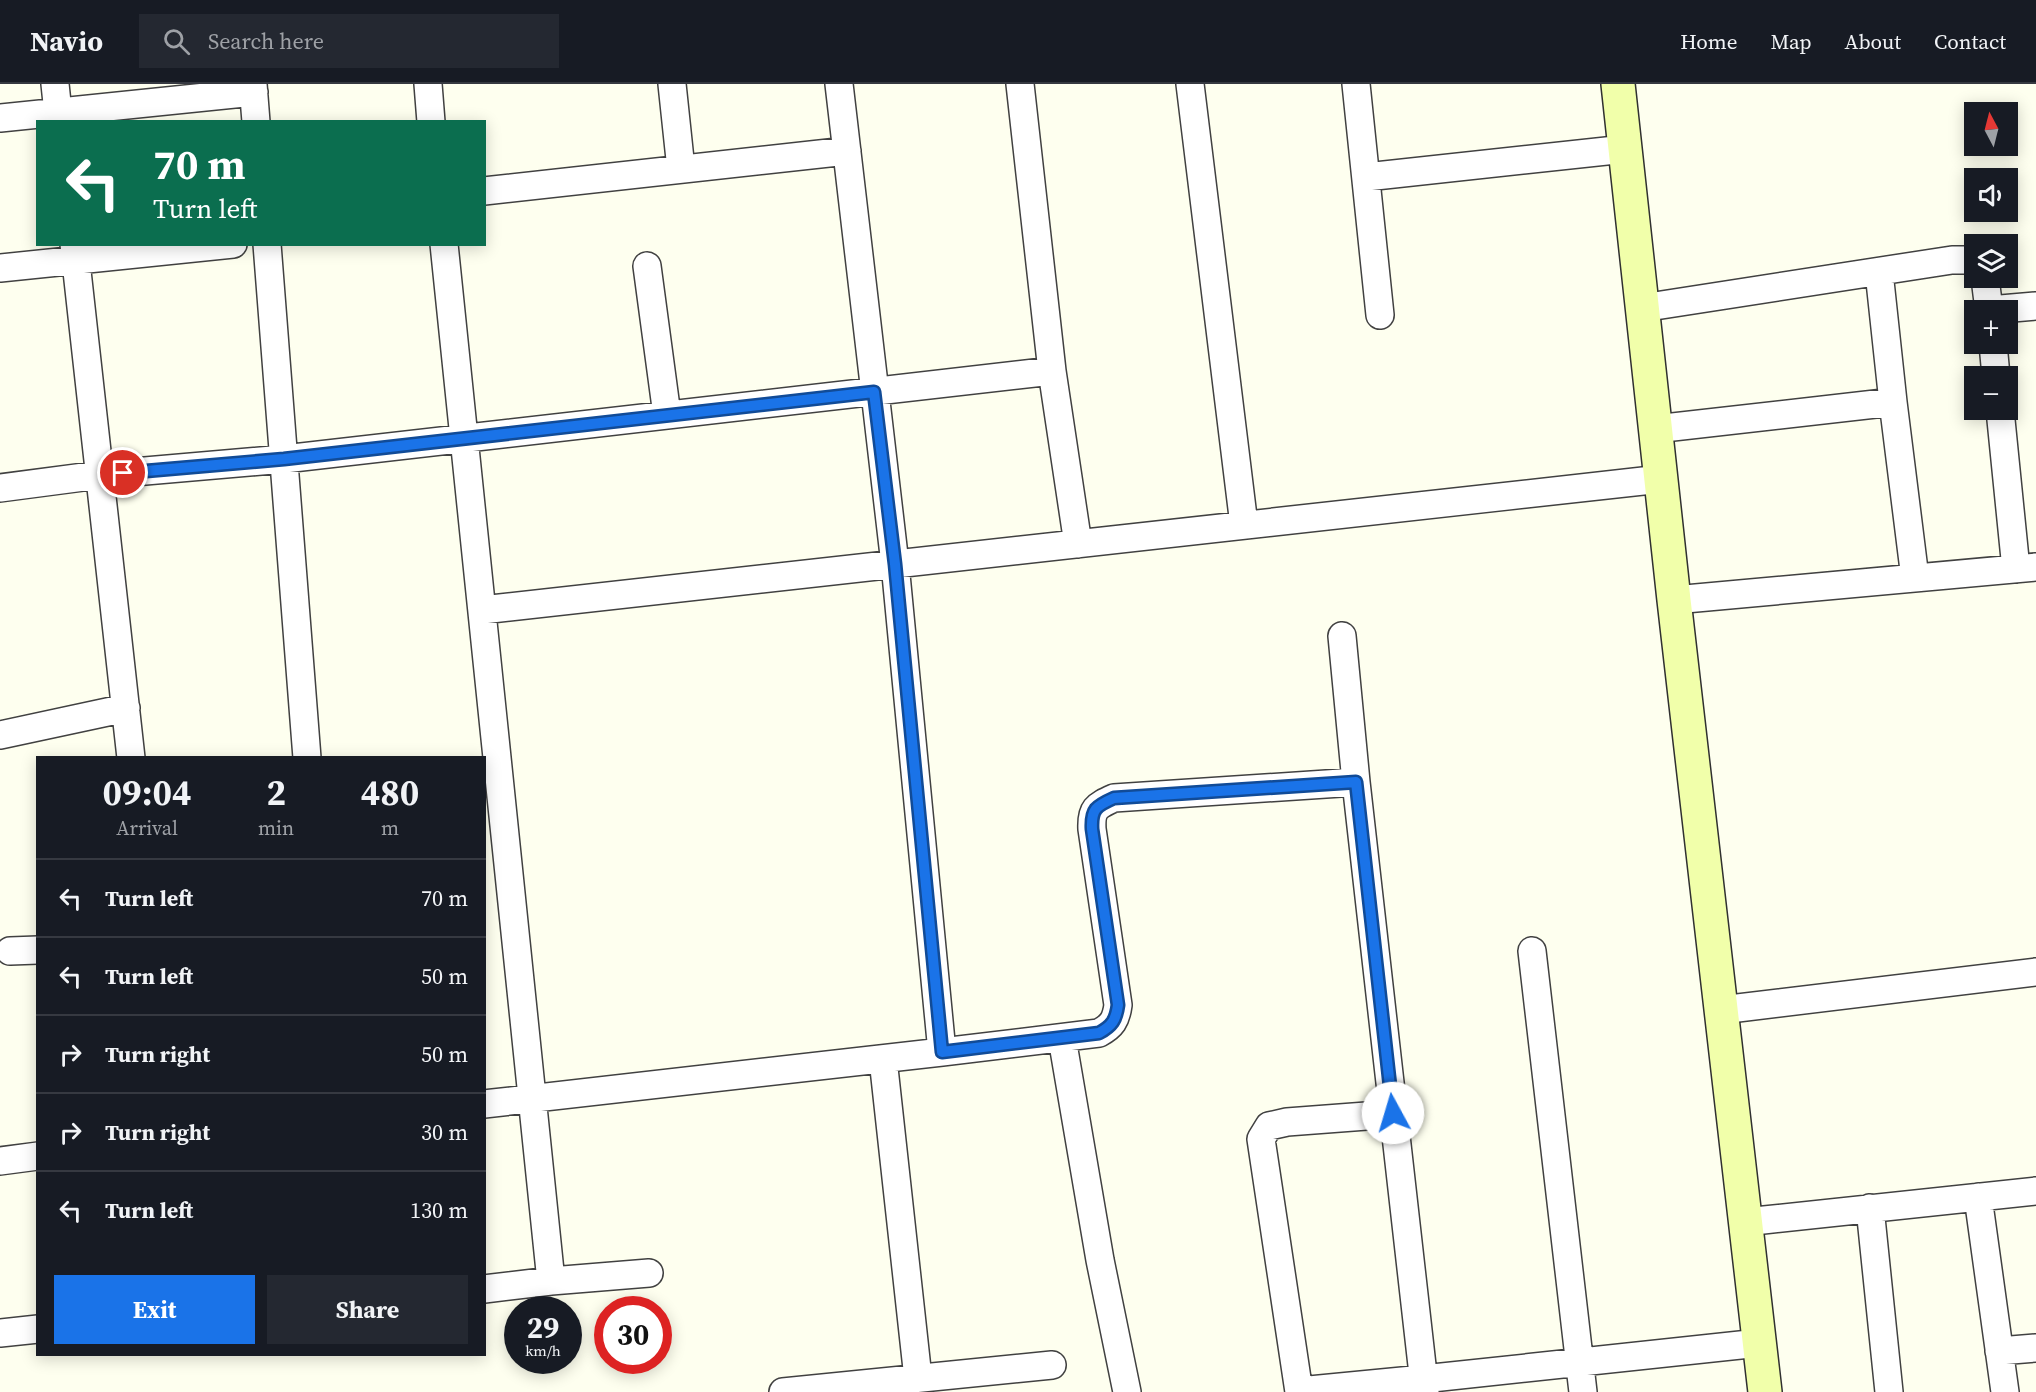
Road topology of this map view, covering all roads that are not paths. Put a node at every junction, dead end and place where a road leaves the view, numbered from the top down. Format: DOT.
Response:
graph roads {
  1 [pos="55,84"];
  2 [pos="428,84"];
  3 [pos="672,84"];
  4 [pos="839,84"];
  5 [pos="1020,84"];
  6 [pos="1190,84"];
  7 [pos="1356,84"];
  8 [pos="1618,84"];
  9 [pos="253,88"];
  10 [pos="0,117"];
  11 [pos="59,117"];
  12 [pos="256,120"];
  13 [pos="431,120"];
  14 [pos="1625,149"];
  15 [pos="847,151"];
  16 [pos="681,169"];
  17 [pos="1366,177"];
  18 [pos="486,191"];
  19 [pos="198,246"];
  20 [pos="267,246"];
  21 [pos="444,246"];
  22 [pos="75,253"];
  23 [pos="1964,260"];
  24 [pos="647,266"];
  25 [pos="0,268"];
  26 [pos="1879,272"];
  27 [pos="2036,306"];
  28 [pos="1642,308"];
  29 [pos="2018,308"];
  30 [pos="1380,315"];
  31 [pos="1052,371"];
  32 [pos="874,392"];
  33 [pos="1893,402"];
  34 [pos="667,415"];
  35 [pos="2002,420"];
  36 [pos="1655,429"];
  37 [pos="464,438"];
  38 [pos="284,459"];
  39 [pos="99,475"];
  40 [pos="1661,479"];
  41 [pos="0,488"];
  42 [pos="1244,525"];
  43 [pos="1078,544"];
  44 [pos="895,564"];
  45 [pos="2026,568"];
  46 [pos="1915,578"];
  47 [pos="1674,600"];
  48 [pos="482,610"];
  49 [pos="1342,636"];
  50 [pos="126,708"];
  51 [pos="0,735"];
  52 [pos="131,756"];
  53 [pos="307,756"];
  54 [pos="1356,782"];
  55 [pos="36,950"];
  56 [pos="10,951"];
  57 [pos="1532,951"];
  58 [pos="2036,972"];
  59 [pos="1721,1010"];
  60 [pos="1062,1038"];
  61 [pos="942,1052"];
  62 [pos="883,1059"];
  63 [pos="532,1099"];
  64 [pos="486,1104"];
  65 [pos="1393,1113"];
  66 [pos="36,1156"];
  67 [pos="0,1161"];
  68 [pos="2036,1191"];
  69 [pos="1978,1197"];
  70 [pos="1870,1209"];
  71 [pos="1745,1222"];
  72 [pos="649,1273"];
  73 [pos="551,1281"];
  74 [pos="486,1289"];
  75 [pos="36,1329"];
  76 [pos="0,1333"];
  77 [pos="1759,1343"];
  78 [pos="2036,1348"];
  79 [pos="1999,1351"];
  80 [pos="1580,1362"];
  81 [pos="1052,1365"];
  82 [pos="918,1378"];
  83 [pos="1424,1386"];
  84 [pos="1299,1391"];
  85 [pos="783,1392"];
  86 [pos="1127,1392"];
  87 [pos="1583,1392"];
  88 [pos="1765,1392"];
  89 [pos="1889,1392"];
  90 [pos="2005,1392"];
  1 -- 11 [label="street"];
  2 -- 13 [label="street"];
  3 -- 16 [label="street"];
  4 -- 15 [label="street"];
  5 -- 31 [label="street"];
  6 -- 42 [label="street"];
  7 -- 17 [label="street"];
  8 -- 14 [label="street"];
  9 -- 11 [label="street"];
  9 -- 12 [label="street"];
  10 -- 11 [label="street"];
  14 -- 17 [label="street"];
  14 -- 28 [label="street"];
  15 -- 16 [label="street"];
  15 -- 32 [label="street"];
  16 -- 18 [label="street"];
  17 -- 30 [label="street"];
  19 -- 22 [label="street"];
  20 -- 38 [label="street"];
  21 -- 37 [label="street"];
  22 -- 25 [label="street"];
  22 -- 39 [label="street"];
  23 -- 26 [label="street"];
  24 -- 34 [label="street"];
  26 -- 28 [label="street"];
  26 -- 33 [label="street"];
  27 -- 29 [label="street"];
  28 -- 36 [label="street"];
  31 -- 32 [label="street"];
  31 -- 43 [label="street"];
  32 -- 34 [label="street"];
  32 -- 44 [label="street"];
  33 -- 36 [label="street"];
  33 -- 46 [label="street"];
  34 -- 37 [label="street"];
  35 -- 45 [label="street"];
  36 -- 40 [label="street"];
  37 -- 38 [label="street"];
  37 -- 48 [label="street"];
  38 -- 39 [label="street"];
  38 -- 53 [label="street"];
  39 -- 41 [label="street"];
  39 -- 50 [label="street"];
  40 -- 42 [label="street"];
  40 -- 47 [label="street"];
  42 -- 43 [label="street"];
  43 -- 44 [label="street"];
  44 -- 48 [label="street"];
  44 -- 61 [label="street"];
  45 -- 46 [label="street"];
  46 -- 47 [label="street"];
  47 -- 59 [label="street"];
  48 -- 63 [label="street"];
  49 -- 54 [label="street"];
  50 -- 51 [label="street"];
  50 -- 52 [label="street"];
  54 -- 60 [label="street"];
  54 -- 65 [label="street"];
  55 -- 56 [label="street"];
  57 -- 80 [label="street"];
  58 -- 59 [label="street"];
  59 -- 71 [label="street"];
  60 -- 61 [label="street"];
  60 -- 86 [label="street"];
  61 -- 62 [label="street"];
  62 -- 63 [label="street"];
  62 -- 82 [label="street"];
  63 -- 64 [label="street"];
  63 -- 73 [label="street"];
  65 -- 83 [label="street"];
  65 -- 84 [label="street"];
  66 -- 67 [label="street"];
  68 -- 69 [label="street"];
  69 -- 70 [label="street"];
  69 -- 79 [label="street"];
  70 -- 71 [label="street"];
  70 -- 89 [label="street"];
  71 -- 77 [label="street"];
  72 -- 73 [label="street"];
  73 -- 74 [label="street"];
  75 -- 76 [label="street"];
  77 -- 80 [label="street"];
  77 -- 88 [label="street"];
  78 -- 79 [label="street"];
  79 -- 90 [label="street"];
  80 -- 83 [label="street"];
  80 -- 87 [label="street"];
  81 -- 82 [label="street"];
  82 -- 85 [label="street"];
  83 -- 84 [label="street"];
}
